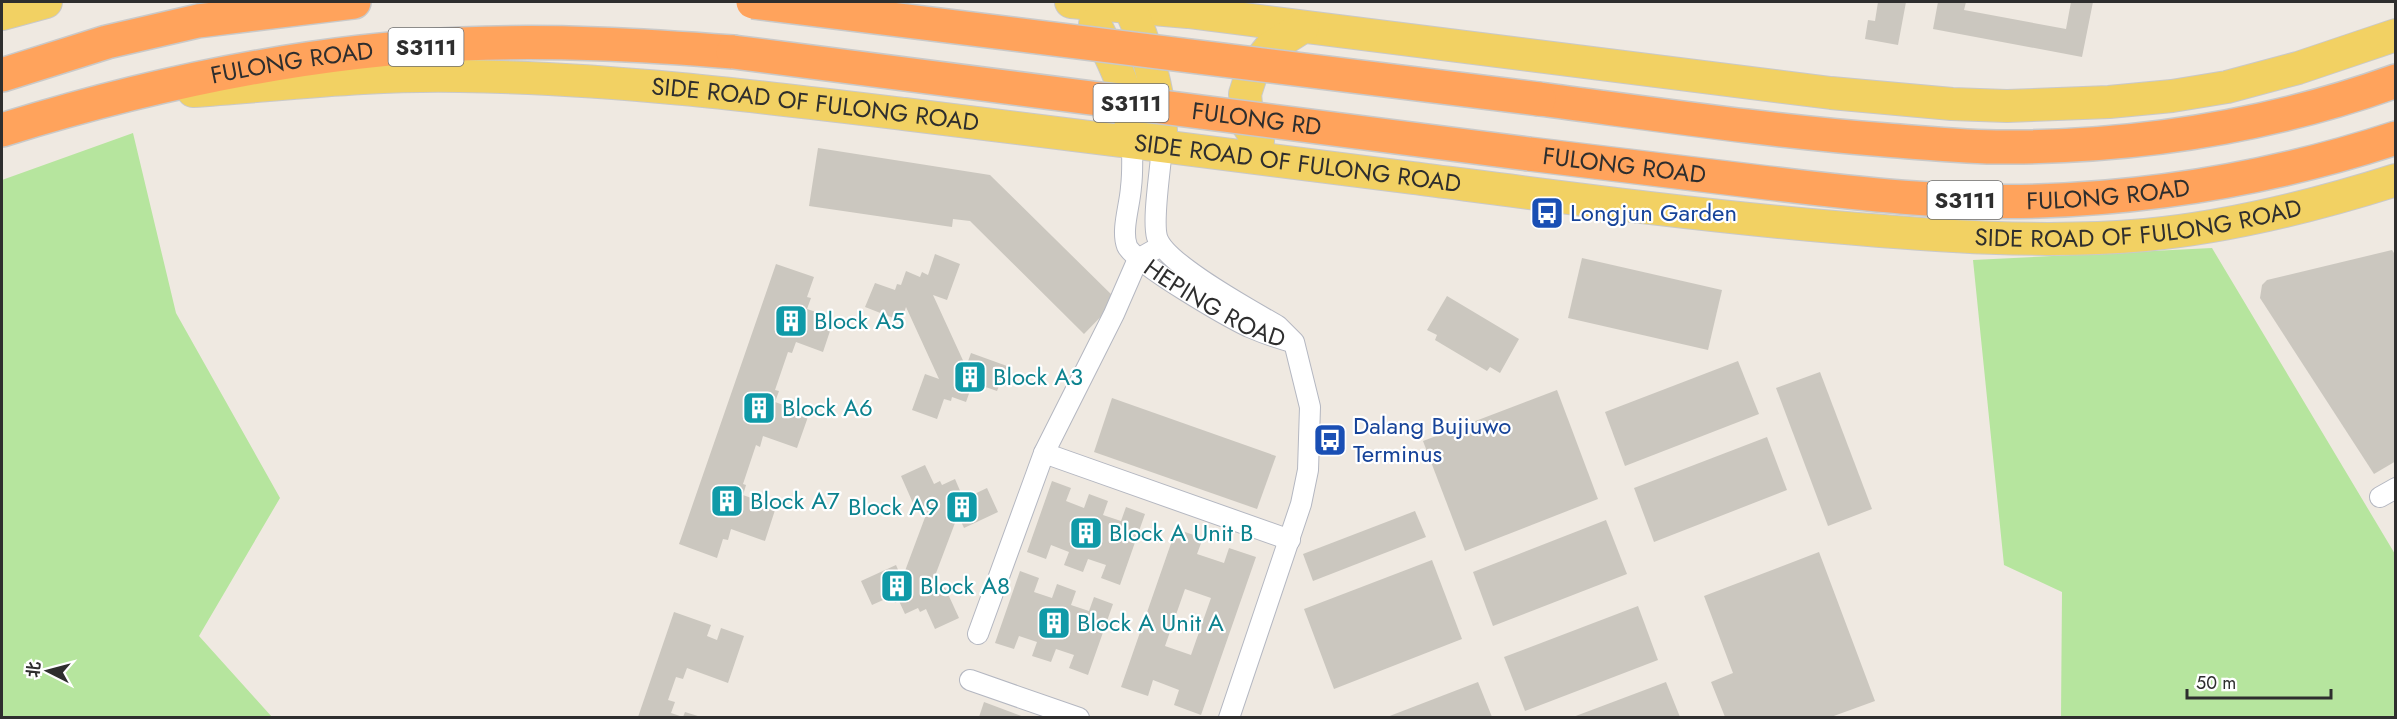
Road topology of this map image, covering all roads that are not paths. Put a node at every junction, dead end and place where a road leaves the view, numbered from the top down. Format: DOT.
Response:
graph roads {
  1 [pos="46,2"];
  2 [pos="257,2"];
  3 [pos="354,2"];
  4 [pos="753,2"];
  5 [pos="1080,2"];
  6 [pos="1208,2"];
  7 [pos="1129,4"];
  8 [pos="2,14"];
  9 [pos="198,21"];
  10 [pos="1268,22"];
  11 [pos="1303,27"];
  12 [pos="2396,35"];
  13 [pos="733,52"];
  14 [pos="2,75"];
  15 [pos="2396,81"];
  16 [pos="122,95"];
  17 [pos="2,130"];
  18 [pos="2396,138"];
  19 [pos="1147,143"];
  20 [pos="1529,154"];
  21 [pos="1281,161"];
  22 [pos="2396,180"];
  23 [pos="1161,246"];
  24 [pos="1138,259"];
  25 [pos="1294,342"];
  26 [pos="1044,453"];
  27 [pos="1290,540"];
  28 [pos="978,634"];
  29 [pos="970,680"];
  30 [pos="1079,717"];
  31 [pos="1229,717"];
  1 -- 8 [label="main road"];
  2 -- 9 [label="highway"];
  3 -- 9 [label="highway"];
  4 -- 15 [label="highway, S3111, bridge"];
  5 -- 7 [label="main road"];
  5 -- 19 [label="main road, HEPING ROAD"];
  6 -- 10 [label="main road"];
  7 -- 10 [label="main road"];
  7 -- 19 [label="main road, HEPING ROAD"];
  9 -- 14 [label="highway"];
  10 -- 11 [label="main road"];
  11 -- 12 [label="main road"];
  11 -- 21 [label="main road"];
  13 -- 16 [label="highway, FULONG ROAD / S3111"];
  13 -- 20 [label="highway, FULONG RD / S3111, bridge"];
  16 -- 17 [label="highway, FULONG ROAD / S3111"];
  16 -- 19 [label="main road, SIDE ROAD OF FULONG ROAD"];
  18 -- 20 [label="highway, FULONG ROAD / S3111"];
  19 -- 21 [label="main road, SIDE ROAD OF FULONG ROAD"];
  19 -- 23 [label="street, HEPING ROAD"];
  19 -- 24 [label="street, HEPING ROAD"];
  21 -- 22 [label="main road, SIDE ROAD OF FULONG ROAD"];
  23 -- 24 [label="street"];
  23 -- 25 [label="street, HEPING ROAD"];
  24 -- 25 [label="street, HEPING ROAD"];
  24 -- 26 [label="street"];
  25 -- 27 [label="street"];
  26 -- 27 [label="street"];
  26 -- 28 [label="street"];
  27 -- 31 [label="street"];
  29 -- 30 [label="street"];
}
